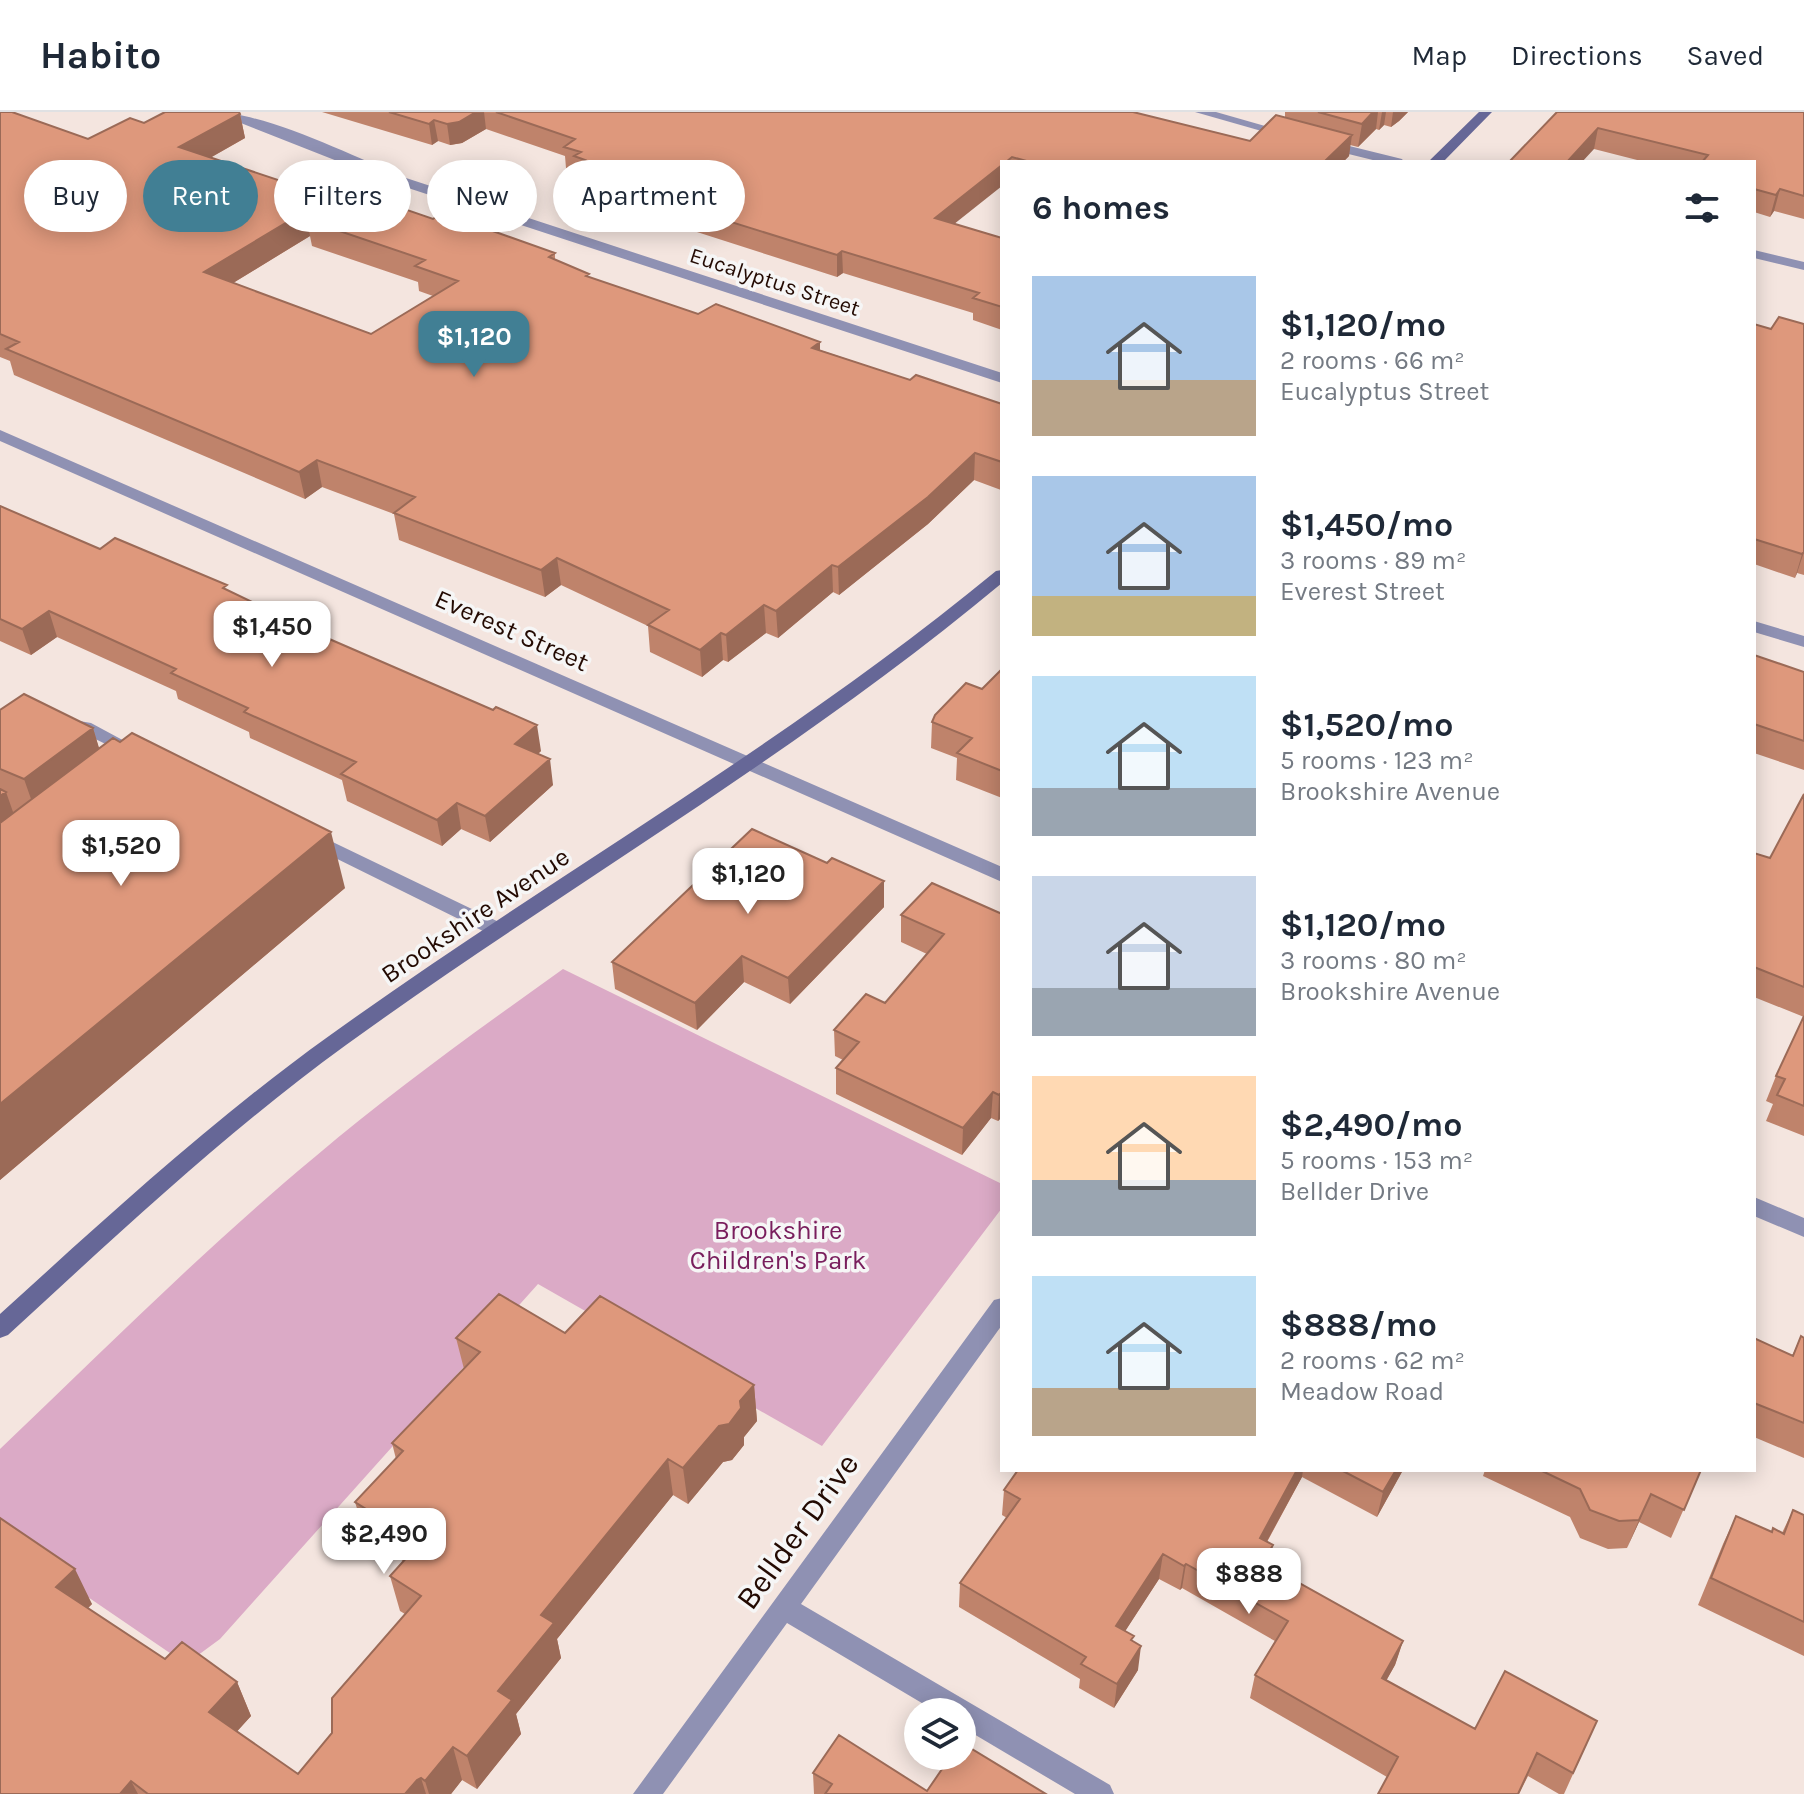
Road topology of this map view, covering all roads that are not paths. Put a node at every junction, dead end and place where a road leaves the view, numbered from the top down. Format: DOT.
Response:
graph roads {
  1 [pos="219,112"];
  2 [pos="1201,112"];
  3 [pos="1486,112"];
  4 [pos="1302,138"];
  5 [pos="1317,142"];
  6 [pos="1389,160"];
  7 [pos="1437,160"];
  8 [pos="1756,254"];
  9 [pos="1804,266"];
  10 [pos="1000,377"];
  11 [pos="0,435"];
  12 [pos="1000,577"];
  13 [pos="1756,627"];
  14 [pos="1804,642"];
  15 [pos="51,727"];
  16 [pos="157,762"];
  17 [pos="750,765"];
  18 [pos="299,832"];
  19 [pos="1000,874"];
  20 [pos="496,929"];
  21 [pos="1756,1207"];
  22 [pos="1804,1228"];
  23 [pos="1000,1310"];
  24 [pos="0,1328"];
  25 [pos="783,1607"];
  26 [pos="937,1698"];
  27 [pos="976,1721"];
  28 [pos="647,1794"];
  29 [pos="1100,1794"];
  1 -- 10 [label="street, Eucalyptus Street"];
  2 -- 4 [label="street"];
  3 -- 7 [label="street"];
  5 -- 6 [label="street"];
  8 -- 9 [label="street"];
  11 -- 17 [label="street, Everest Street"];
  12 -- 17 [label="street, Brookshire Avenue"];
  13 -- 14 [label="street"];
  15 -- 16 [label="street"];
  17 -- 19 [label="street, Everest Street"];
  17 -- 20 [label="street, Brookshire Avenue"];
  18 -- 20 [label="street"];
  20 -- 24 [label="street, Brookshire Avenue"];
  21 -- 22 [label="street"];
  23 -- 25 [label="street, Bellder Drive"];
  25 -- 26 [label="street"];
  25 -- 28 [label="street, Bellder Drive"];
  27 -- 29 [label="street"];
}
